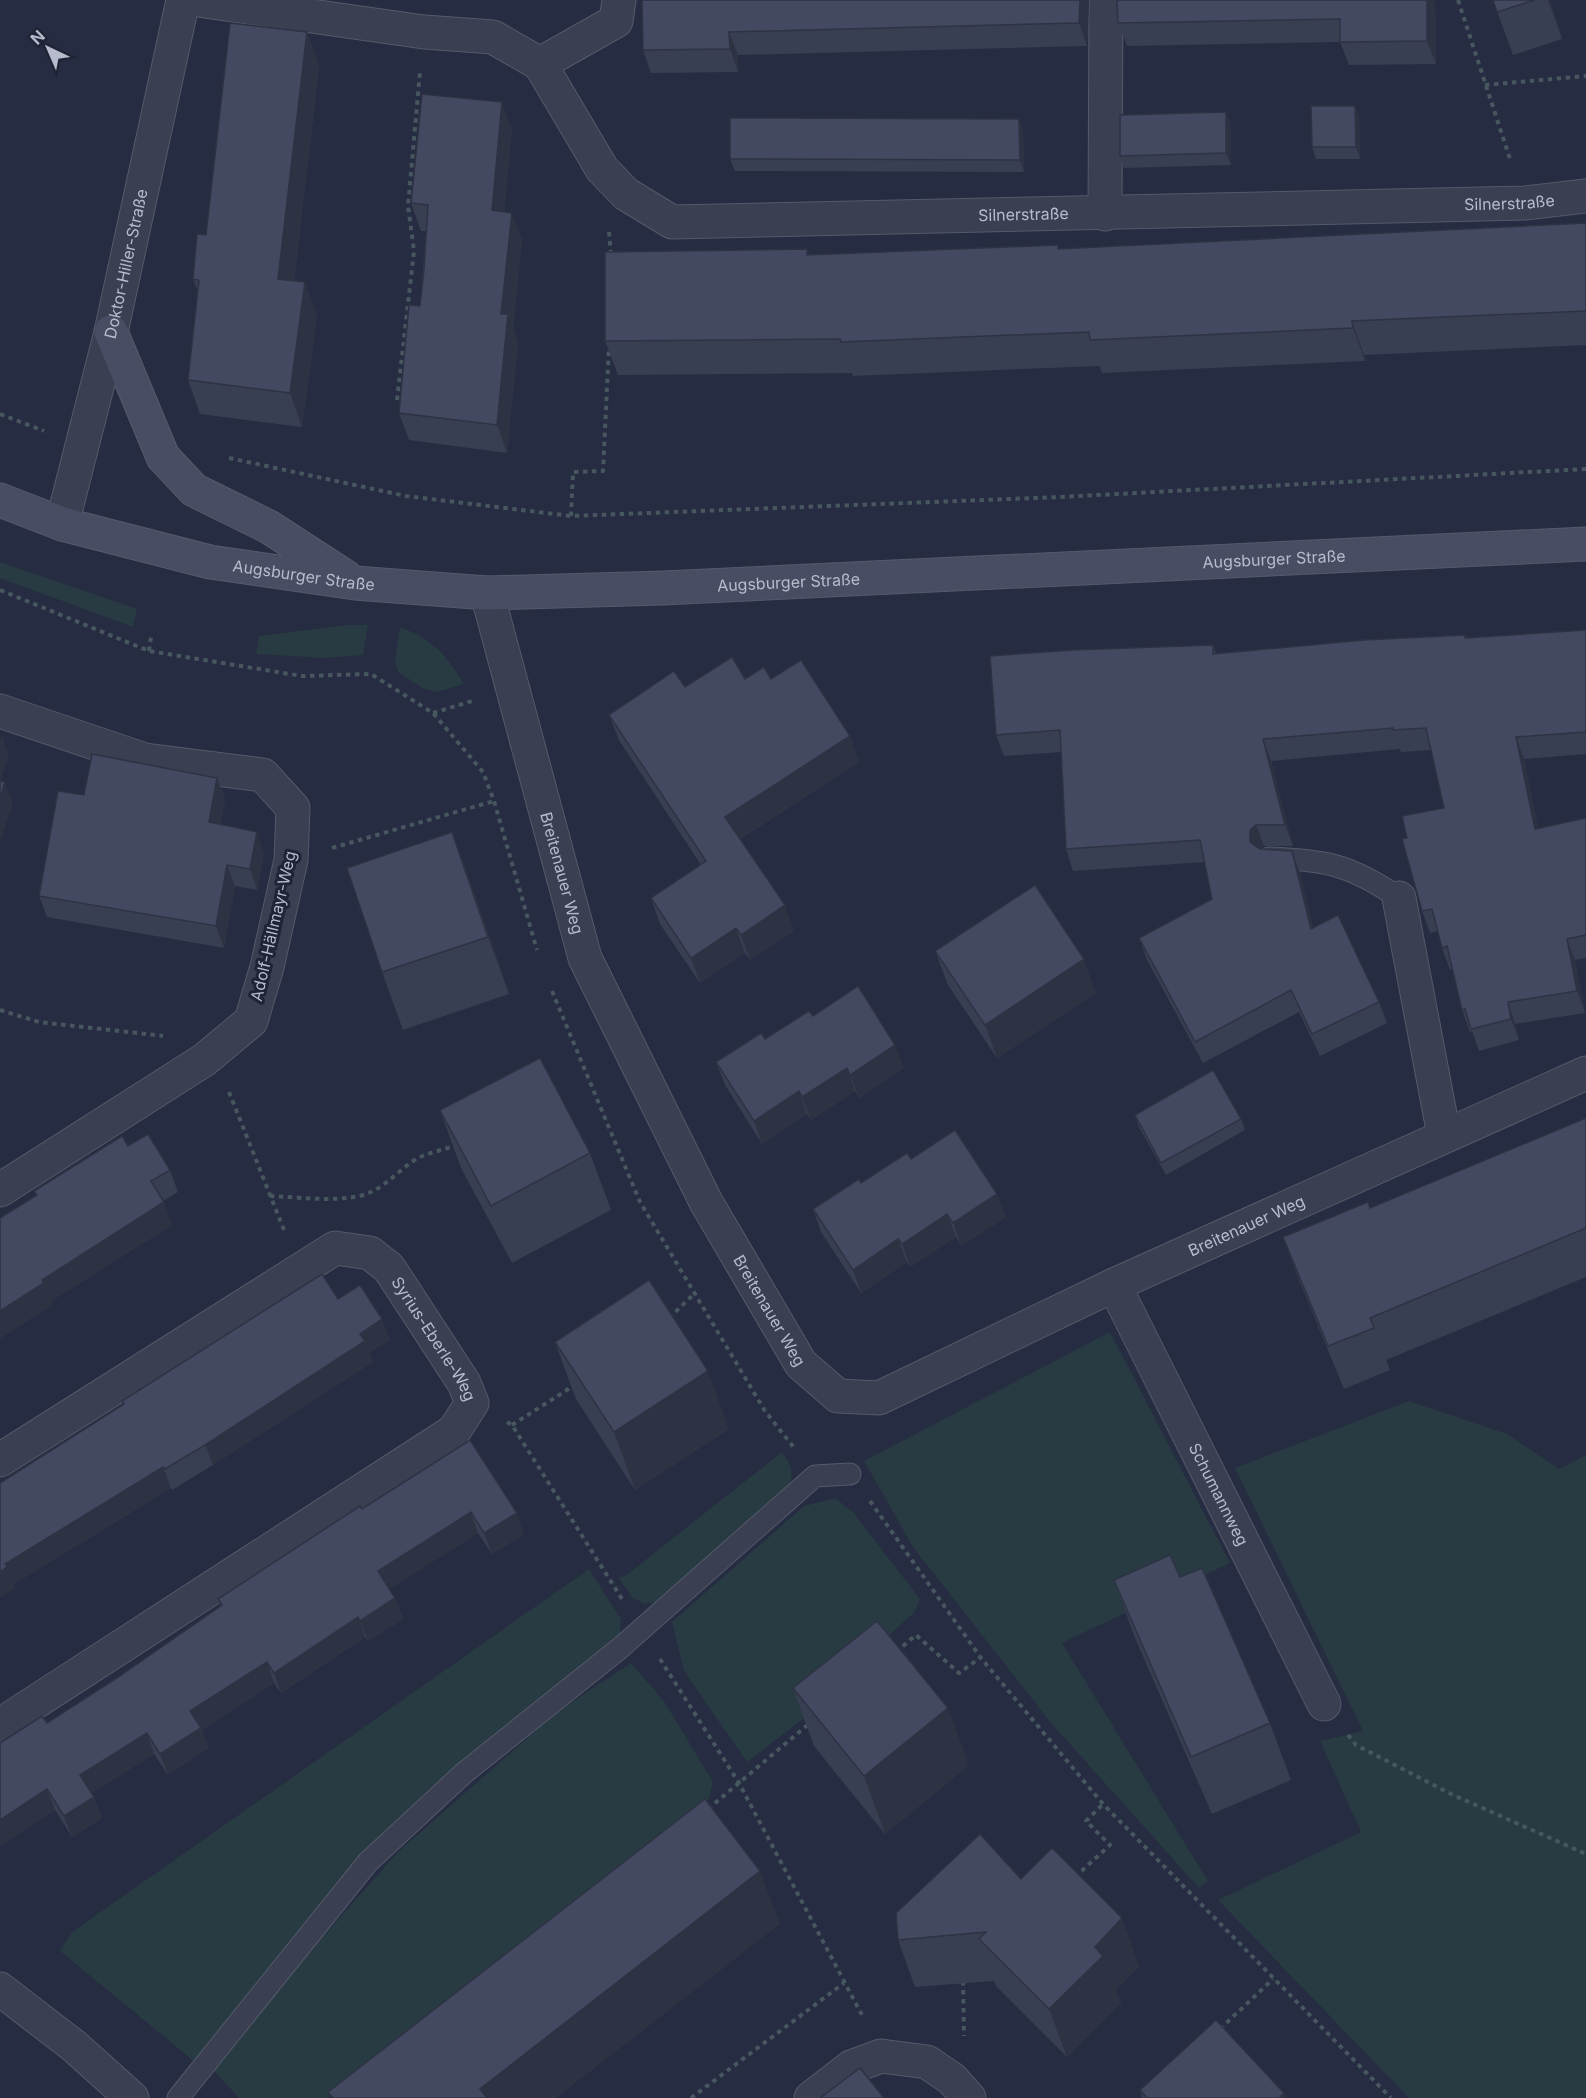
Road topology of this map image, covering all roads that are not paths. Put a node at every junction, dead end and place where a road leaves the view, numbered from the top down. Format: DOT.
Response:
graph roads {
  1 [pos="183,0"];
  2 [pos="198,0"];
  3 [pos="620,0"];
  4 [pos="1106,0"];
  5 [pos="540,64"];
  6 [pos="1586,196"];
  7 [pos="1105,214"];
  8 [pos="111,332"];
  9 [pos="0,500"];
  10 [pos="62,524"];
  11 [pos="1586,544"];
  12 [pos="355,583"];
  13 [pos="487,593"];
  14 [pos="0,711"];
  15 [pos="1269,858"];
  16 [pos="1399,898"];
  17 [pos="1586,1073"];
  18 [pos="1444,1135"];
  19 [pos="0,1190"];
  20 [pos="1114,1285"];
  21 [pos="0,1460"];
  22 [pos="850,1474"];
  23 [pos="1324,1704"];
  24 [pos="0,1725"];
  25 [pos="0,1989"];
  26 [pos="961,2089"];
  27 [pos="132,2098"];
  28 [pos="178,2098"];
  29 [pos="811,2098"];
  1 -- 8 [label="street, Doktor-Hiller-Straße"];
  2 -- 5 [label="street"];
  3 -- 5 [label="street"];
  4 -- 7 [label="street"];
  5 -- 7 [label="street, Silnerstraße"];
  6 -- 7 [label="street, Silnerstraße"];
  8 -- 10 [label="street, Doktor-Hiller-Straße"];
  8 -- 12 [label="main road"];
  9 -- 10 [label="main road, Augsburger Straße"];
  10 -- 12 [label="main road, Augsburger Straße"];
  11 -- 13 [label="main road, Augsburger Straße"];
  12 -- 13 [label="main road, Augsburger Straße"];
  13 -- 20 [label="street, Breitenauer Weg"];
  14 -- 19 [label="street, Adolf-Hällmayr-Weg"];
  15 -- 16 [label="lane"];
  16 -- 18 [label="street"];
  17 -- 18 [label="street, Breitenauer Weg"];
  18 -- 20 [label="street, Breitenauer Weg"];
  20 -- 23 [label="street, Schumannweg"];
  21 -- 24 [label="street, Syrius-Eberle-Weg"];
  22 -- 28 [label="lane"];
  25 -- 27 [label="street"];
  26 -- 29 [label="street"];
}
